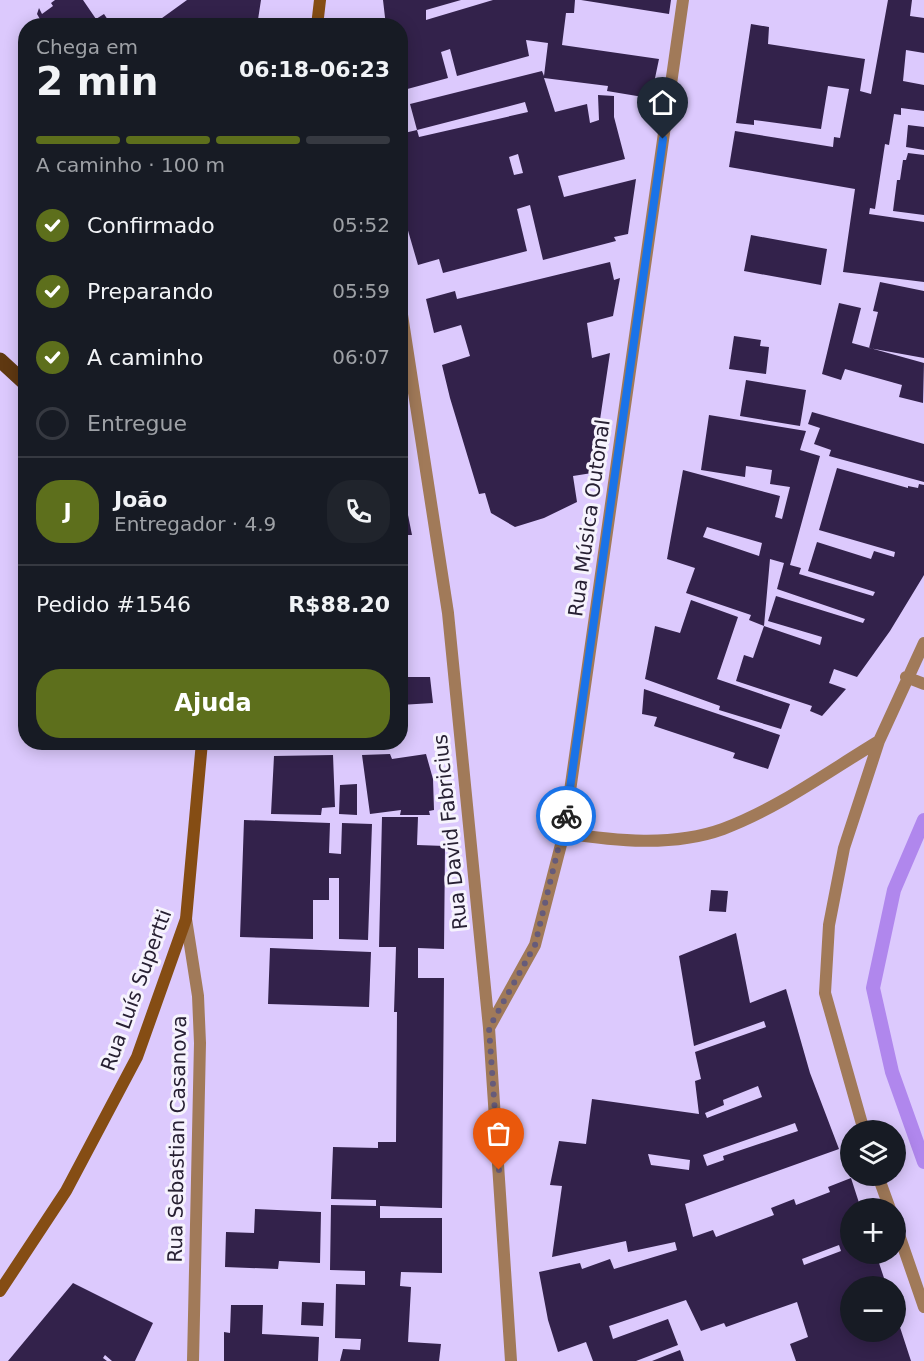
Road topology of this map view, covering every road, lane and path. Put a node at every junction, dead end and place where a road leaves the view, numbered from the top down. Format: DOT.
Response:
graph roads {
  1 [pos="320,0"];
  2 [pos="683,0"];
  3 [pos="318,18"];
  4 [pos="408,354"];
  5 [pos="0,360"];
  6 [pos="18,377"];
  7 [pos="924,643"];
  8 [pos="906,677"];
  9 [pos="924,684"];
  10 [pos="879,741"];
  11 [pos="201,750"];
  12 [pos="564,833"];
  13 [pos="186,919"];
  14 [pos="489,1028"];
  15 [pos="861,1120"];
  16 [pos="906,1255"];
  17 [pos="0,1291"];
  18 [pos="924,1307"];
  19 [pos="512,1360"];
  20 [pos="193,1361"];
  1 -- 3 [label="street"];
  2 -- 12 [label="street, Rua Música Outonal"];
  4 -- 14 [label="street, Rua David Fabricius"];
  5 -- 6 [label="main road"];
  7 -- 8 [label="street"];
  8 -- 9 [label="street"];
  8 -- 10 [label="street"];
  10 -- 12 [label="street"];
  10 -- 15 [label="street"];
  11 -- 13 [label="street, Rua Luís Supertti"];
  12 -- 14 [label="street, Rua Música Outonal"];
  13 -- 17 [label="street, Rua Luís Supertti"];
  13 -- 20 [label="street, Rua Sebastian Casanova"];
  14 -- 19 [label="street, Rua David Fabricius"];
  16 -- 18 [label="street"];
}
